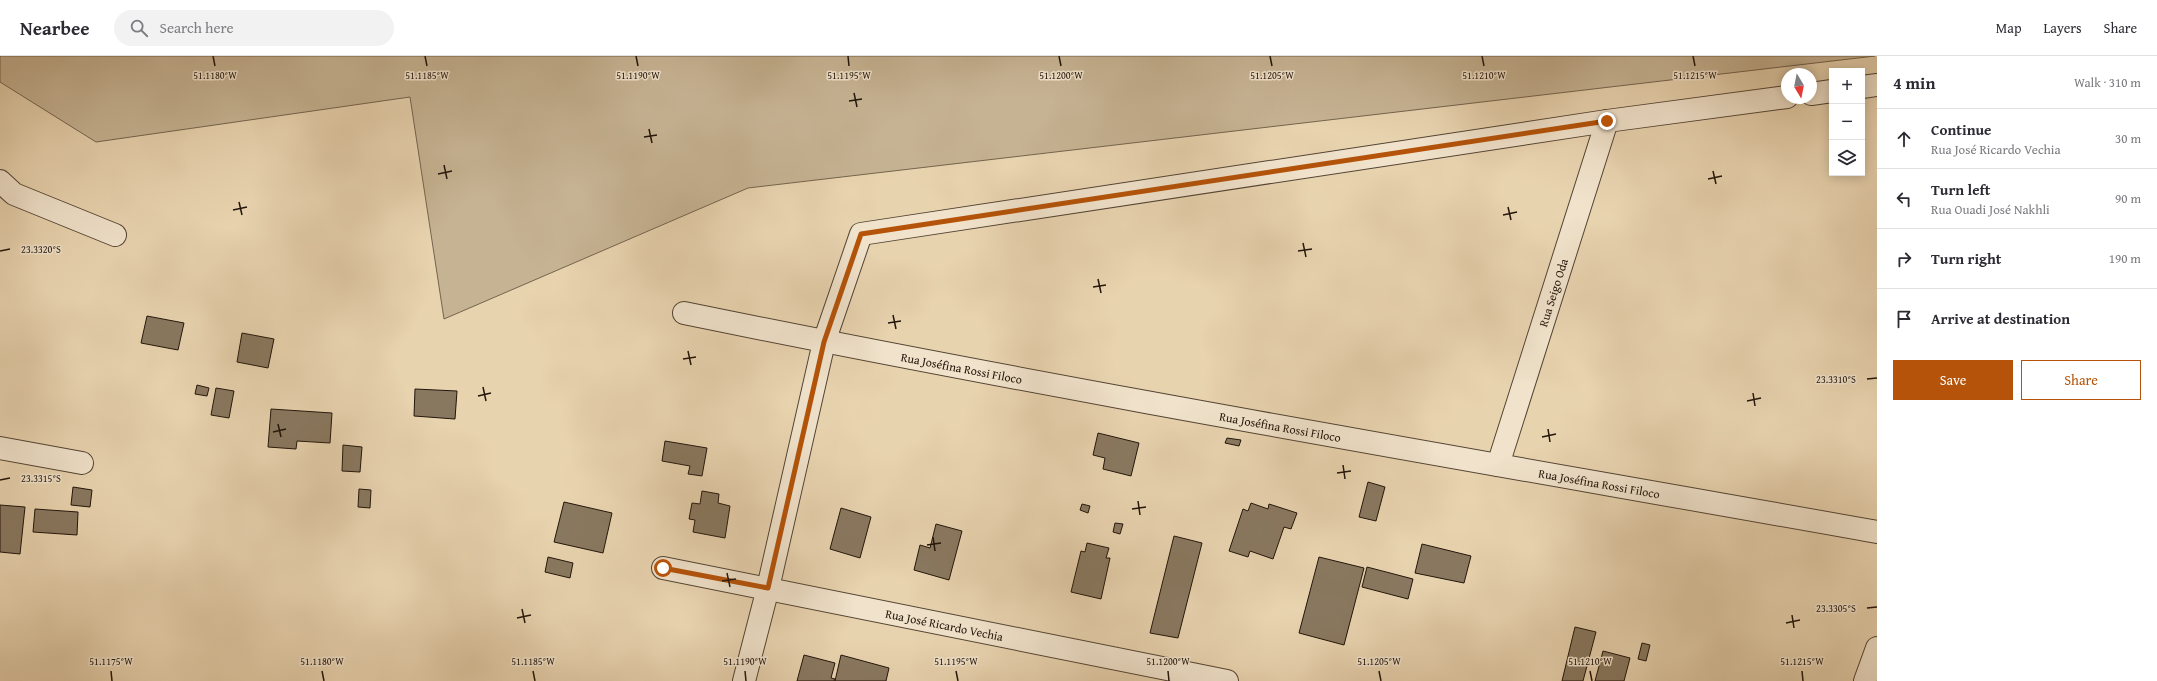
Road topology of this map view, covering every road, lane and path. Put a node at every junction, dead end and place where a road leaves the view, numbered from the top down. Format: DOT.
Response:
graph roads {
  1 [pos="1877,85"];
  2 [pos="1865,87"];
  3 [pos="1829,91"];
  4 [pos="1817,93"];
  5 [pos="1781,98"];
  6 [pos="1607,121"];
  7 [pos="0,181"];
  8 [pos="115,235"];
  9 [pos="684,313"];
  10 [pos="824,342"];
  11 [pos="0,448"];
  12 [pos="82,463"];
  13 [pos="1498,465"];
  14 [pos="1877,532"];
  15 [pos="663,568"];
  16 [pos="768,588"];
  17 [pos="1877,648"];
  18 [pos="744,681"];
  19 [pos="1227,681"];
  20 [pos="1865,681"];
  1 -- 2 [label="street"];
  3 -- 4 [label="street"];
  5 -- 6 [label="street"];
  6 -- 10 [label="street"];
  6 -- 13 [label="street, Rua Seigo Oda"];
  7 -- 8 [label="street"];
  9 -- 10 [label="street, Rua Joséfina Rossi Filoco"];
  10 -- 13 [label="street, Rua Joséfina Rossi Filoco"];
  10 -- 16 [label="street"];
  11 -- 12 [label="street"];
  13 -- 14 [label="street, Rua Joséfina Rossi Filoco"];
  15 -- 16 [label="street, Rua José Ricardo Vechia"];
  16 -- 18 [label="street"];
  16 -- 19 [label="street, Rua José Ricardo Vechia"];
  17 -- 20 [label="street"];
}
